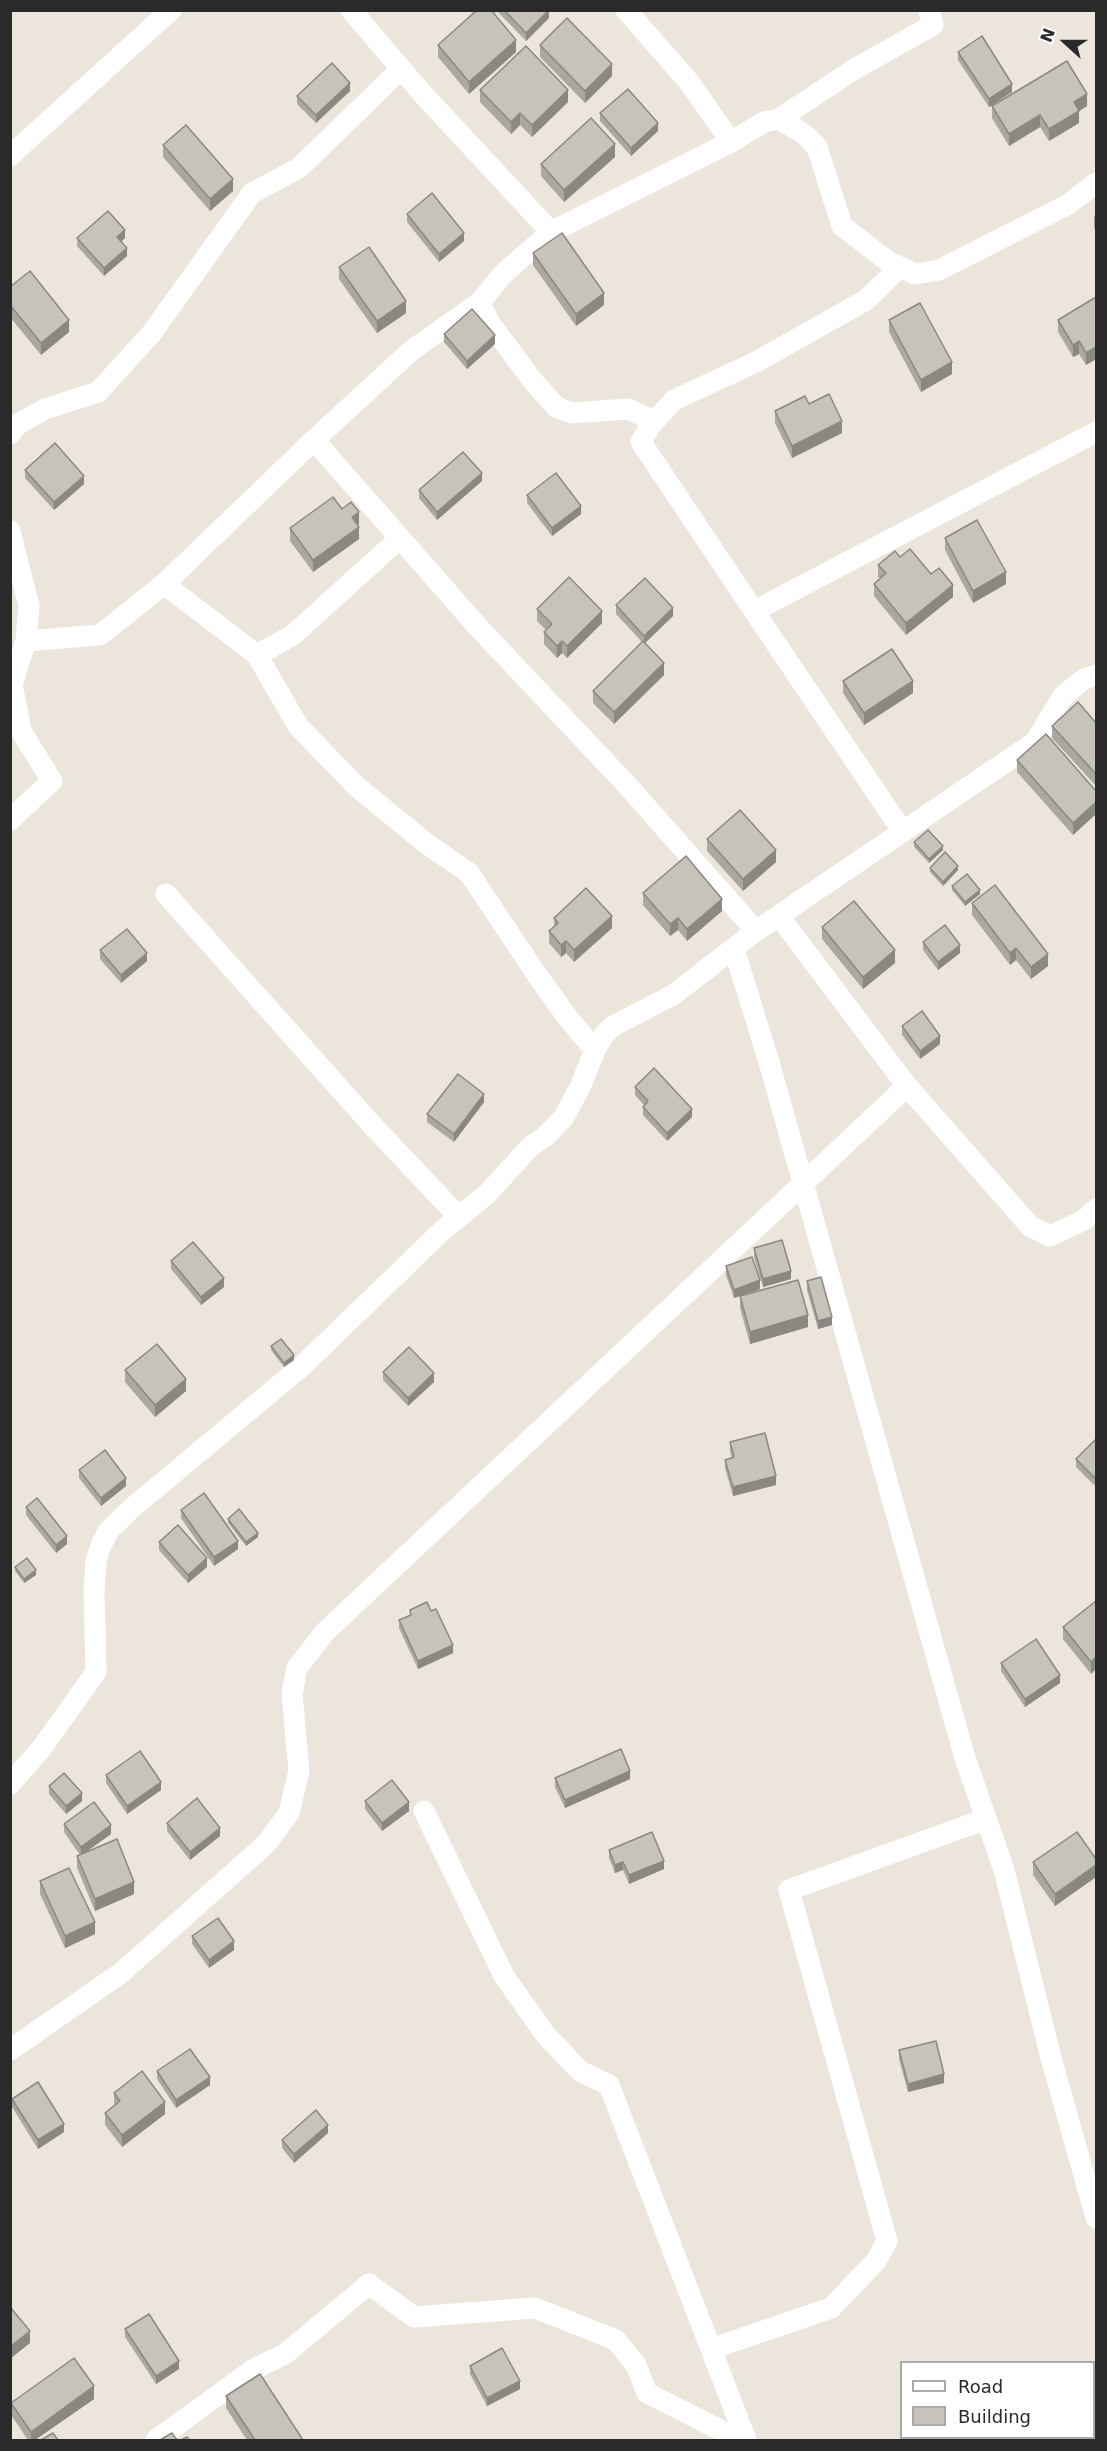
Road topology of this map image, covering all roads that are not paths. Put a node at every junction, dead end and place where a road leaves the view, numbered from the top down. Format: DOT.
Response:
graph roads {
  1 [pos="171,10"];
  2 [pos="351,10"];
  3 [pos="626,10"];
  4 [pos="929,10"];
  5 [pos="401,69"];
  6 [pos="779,119"];
  7 [pos="731,142"];
  8 [pos="10,156"];
  9 [pos="1096,183"];
  10 [pos="551,232"];
  11 [pos="900,267"];
  12 [pos="480,302"];
  13 [pos="654,421"];
  14 [pos="1096,432"];
  15 [pos="10,434"];
  16 [pos="314,440"];
  17 [pos="10,531"];
  18 [pos="400,538"];
  19 [pos="164,584"];
  20 [pos="754,611"];
  21 [pos="26,641"];
  22 [pos="257,655"];
  23 [pos="1096,675"];
  24 [pos="10,820"];
  25 [pos="903,832"];
  26 [pos="166,894"];
  27 [pos="779,916"];
  28 [pos="756,931"];
  29 [pos="734,949"];
  30 [pos="595,1050"];
  31 [pos="907,1086"];
  32 [pos="802,1185"];
  33 [pos="1096,1209"];
  34 [pos="459,1217"];
  35 [pos="10,1784"];
  36 [pos="424,1811"];
  37 [pos="986,1819"];
  38 [pos="10,2050"];
  39 [pos="1096,2218"];
  40 [pos="711,2349"];
  41 [pos="156,2440"];
  42 [pos="740,2440"];
  43 [pos="746,2440"];
  1 -- 8 [label="street"];
  2 -- 5 [label="street"];
  3 -- 7 [label="street"];
  4 -- 6 [label="street"];
  5 -- 10 [label="street"];
  5 -- 15 [label="street"];
  6 -- 7 [label="street"];
  6 -- 11 [label="street"];
  7 -- 10 [label="street"];
  9 -- 11 [label="street"];
  10 -- 12 [label="street"];
  11 -- 13 [label="street"];
  12 -- 13 [label="street"];
  12 -- 16 [label="street"];
  13 -- 20 [label="street"];
  14 -- 20 [label="street"];
  16 -- 18 [label="street"];
  16 -- 19 [label="street"];
  17 -- 21 [label="street"];
  18 -- 22 [label="street"];
  18 -- 28 [label="street"];
  19 -- 21 [label="street"];
  19 -- 22 [label="street"];
  20 -- 25 [label="street"];
  21 -- 24 [label="street"];
  22 -- 30 [label="street"];
  23 -- 25 [label="street"];
  25 -- 27 [label="street"];
  26 -- 34 [label="street"];
  27 -- 28 [label="street"];
  27 -- 31 [label="street"];
  28 -- 29 [label="street"];
  29 -- 30 [label="street"];
  29 -- 32 [label="street"];
  30 -- 34 [label="street"];
  31 -- 32 [label="street"];
  31 -- 33 [label="street"];
  32 -- 37 [label="street"];
  32 -- 38 [label="street"];
  34 -- 35 [label="street"];
  36 -- 40 [label="street"];
  37 -- 39 [label="street"];
  37 -- 40 [label="street"];
  40 -- 43 [label="street"];
  41 -- 42 [label="street"];
}
